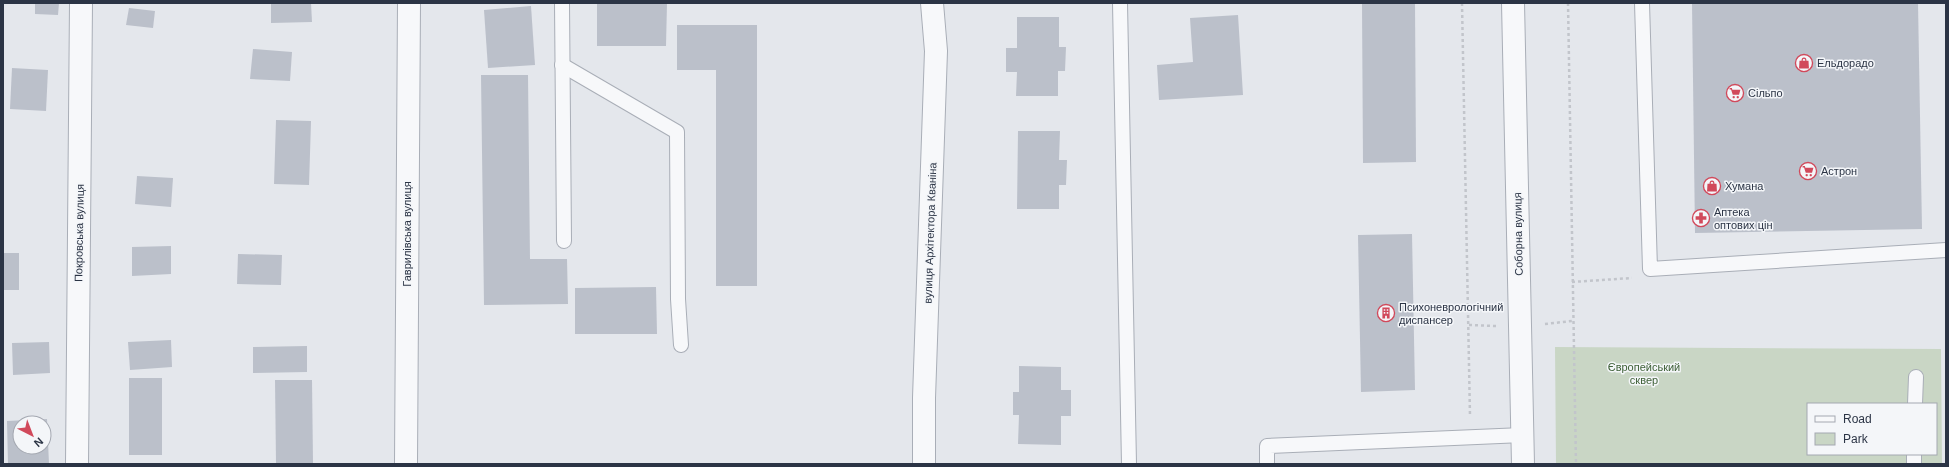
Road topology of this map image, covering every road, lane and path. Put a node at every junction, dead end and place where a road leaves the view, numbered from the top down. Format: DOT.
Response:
graph roads {
  1 [pos="81,3"];
  2 [pos="409,3"];
  3 [pos="562,3"];
  4 [pos="932,3"];
  5 [pos="1120,3"];
  6 [pos="1462,3"];
  7 [pos="1513,3"];
  8 [pos="1568,3"];
  9 [pos="1642,3"];
  10 [pos="562,65"];
  11 [pos="564,241"];
  12 [pos="1946,250"];
  13 [pos="1635,278"];
  14 [pos="1572,282"];
  15 [pos="680,345"];
  16 [pos="1916,377"];
  17 [pos="1915,403"];
  18 [pos="1523,435"];
  19 [pos="1471,437"];
  20 [pos="77,464"];
  21 [pos="406,464"];
  22 [pos="924,464"];
  23 [pos="1129,464"];
  24 [pos="1267,464"];
  25 [pos="1524,464"];
  26 [pos="1576,464"];
  1 -- 20 [label="street, Покровська вулиця"];
  2 -- 21 [label="street, Гаврилівська вулиця"];
  3 -- 10 [label="lane"];
  4 -- 22 [label="street, вулиця Архітектора Кваніна"];
  5 -- 23 [label="lane"];
  6 -- 19 [label="path"];
  7 -- 18 [label="street, Соборна вулиця"];
  8 -- 14 [label="path"];
  9 -- 12 [label="lane"];
  10 -- 11 [label="lane"];
  10 -- 15 [label="lane"];
  13 -- 14 [label="path"];
  14 -- 26 [label="path"];
  16 -- 17 [label="lane"];
  18 -- 19 [label="lane"];
  18 -- 25 [label="street, Соборна вулиця"];
  19 -- 24 [label="lane"];
}
